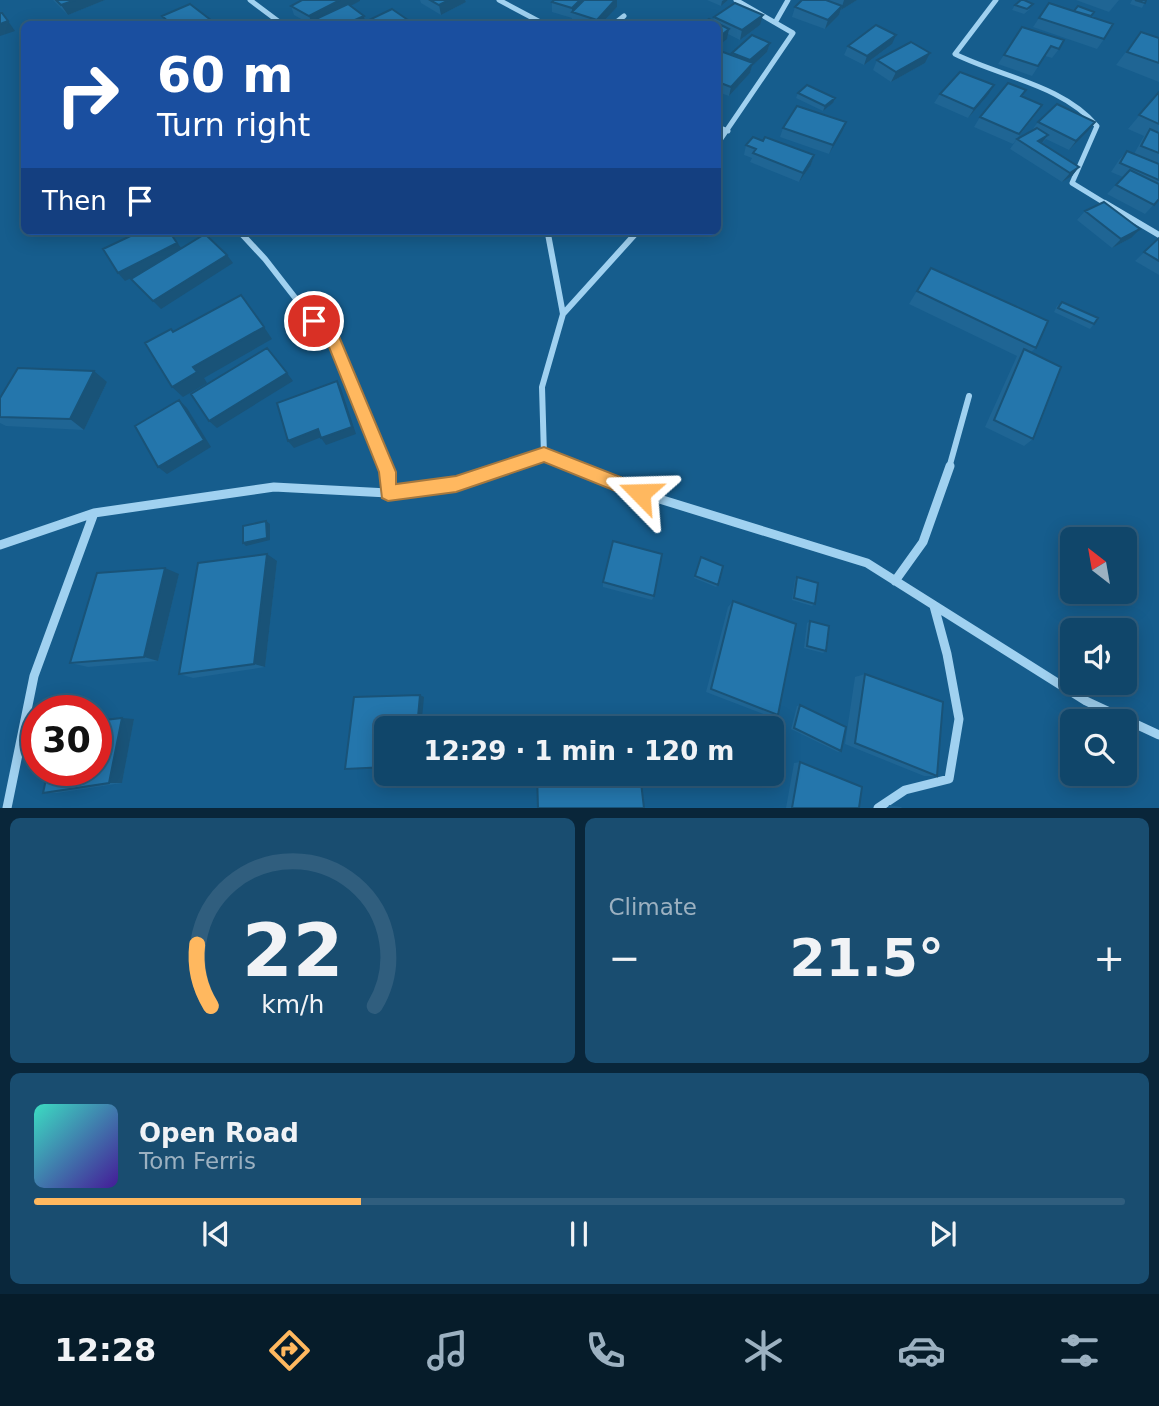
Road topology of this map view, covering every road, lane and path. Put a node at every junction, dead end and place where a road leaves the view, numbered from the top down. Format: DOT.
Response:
graph roads {
  1 [pos="250,0"];
  2 [pos="499,0"];
  3 [pos="736,0"];
  4 [pos="788,0"];
  5 [pos="986,0"];
  6 [pos="995,1"];
  7 [pos="624,16"];
  8 [pos="278,21"];
  9 [pos="538,21"];
  10 [pos="618,21"];
  11 [pos="776,21"];
  12 [pos="721,128"];
  13 [pos="727,131"];
  14 [pos="721,139"];
  15 [pos="243,235"];
  16 [pos="548,235"];
  17 [pos="634,235"];
  18 [pos="1159,235"];
  19 [pos="563,314"];
  20 [pos="969,396"];
  21 [pos="544,455"];
  22 [pos="388,493"];
  23 [pos="94,513"];
  24 [pos="0,545"];
  25 [pos="895,582"];
  26 [pos="934,606"];
  27 [pos="1159,735"];
  28 [pos="6,807"];
  29 [pos="878,807"];
  1 -- 8 [label="street"];
  2 -- 9 [label="street"];
  3 -- 11 [label="street"];
  4 -- 11 [label="street"];
  5 -- 6 [label="street"];
  6 -- 18 [label="street"];
  7 -- 10 [label="street"];
  11 -- 13 [label="street"];
  12 -- 13 [label="street"];
  13 -- 14 [label="street"];
  15 -- 22 [label="street"];
  16 -- 19 [label="street"];
  17 -- 19 [label="street"];
  19 -- 21 [label="street"];
  20 -- 25 [label="street"];
  21 -- 22 [label="street"];
  21 -- 25 [label="street"];
  22 -- 23 [label="street"];
  23 -- 24 [label="street"];
  23 -- 28 [label="street"];
  25 -- 26 [label="street"];
  26 -- 27 [label="street"];
  26 -- 29 [label="street"];
}
